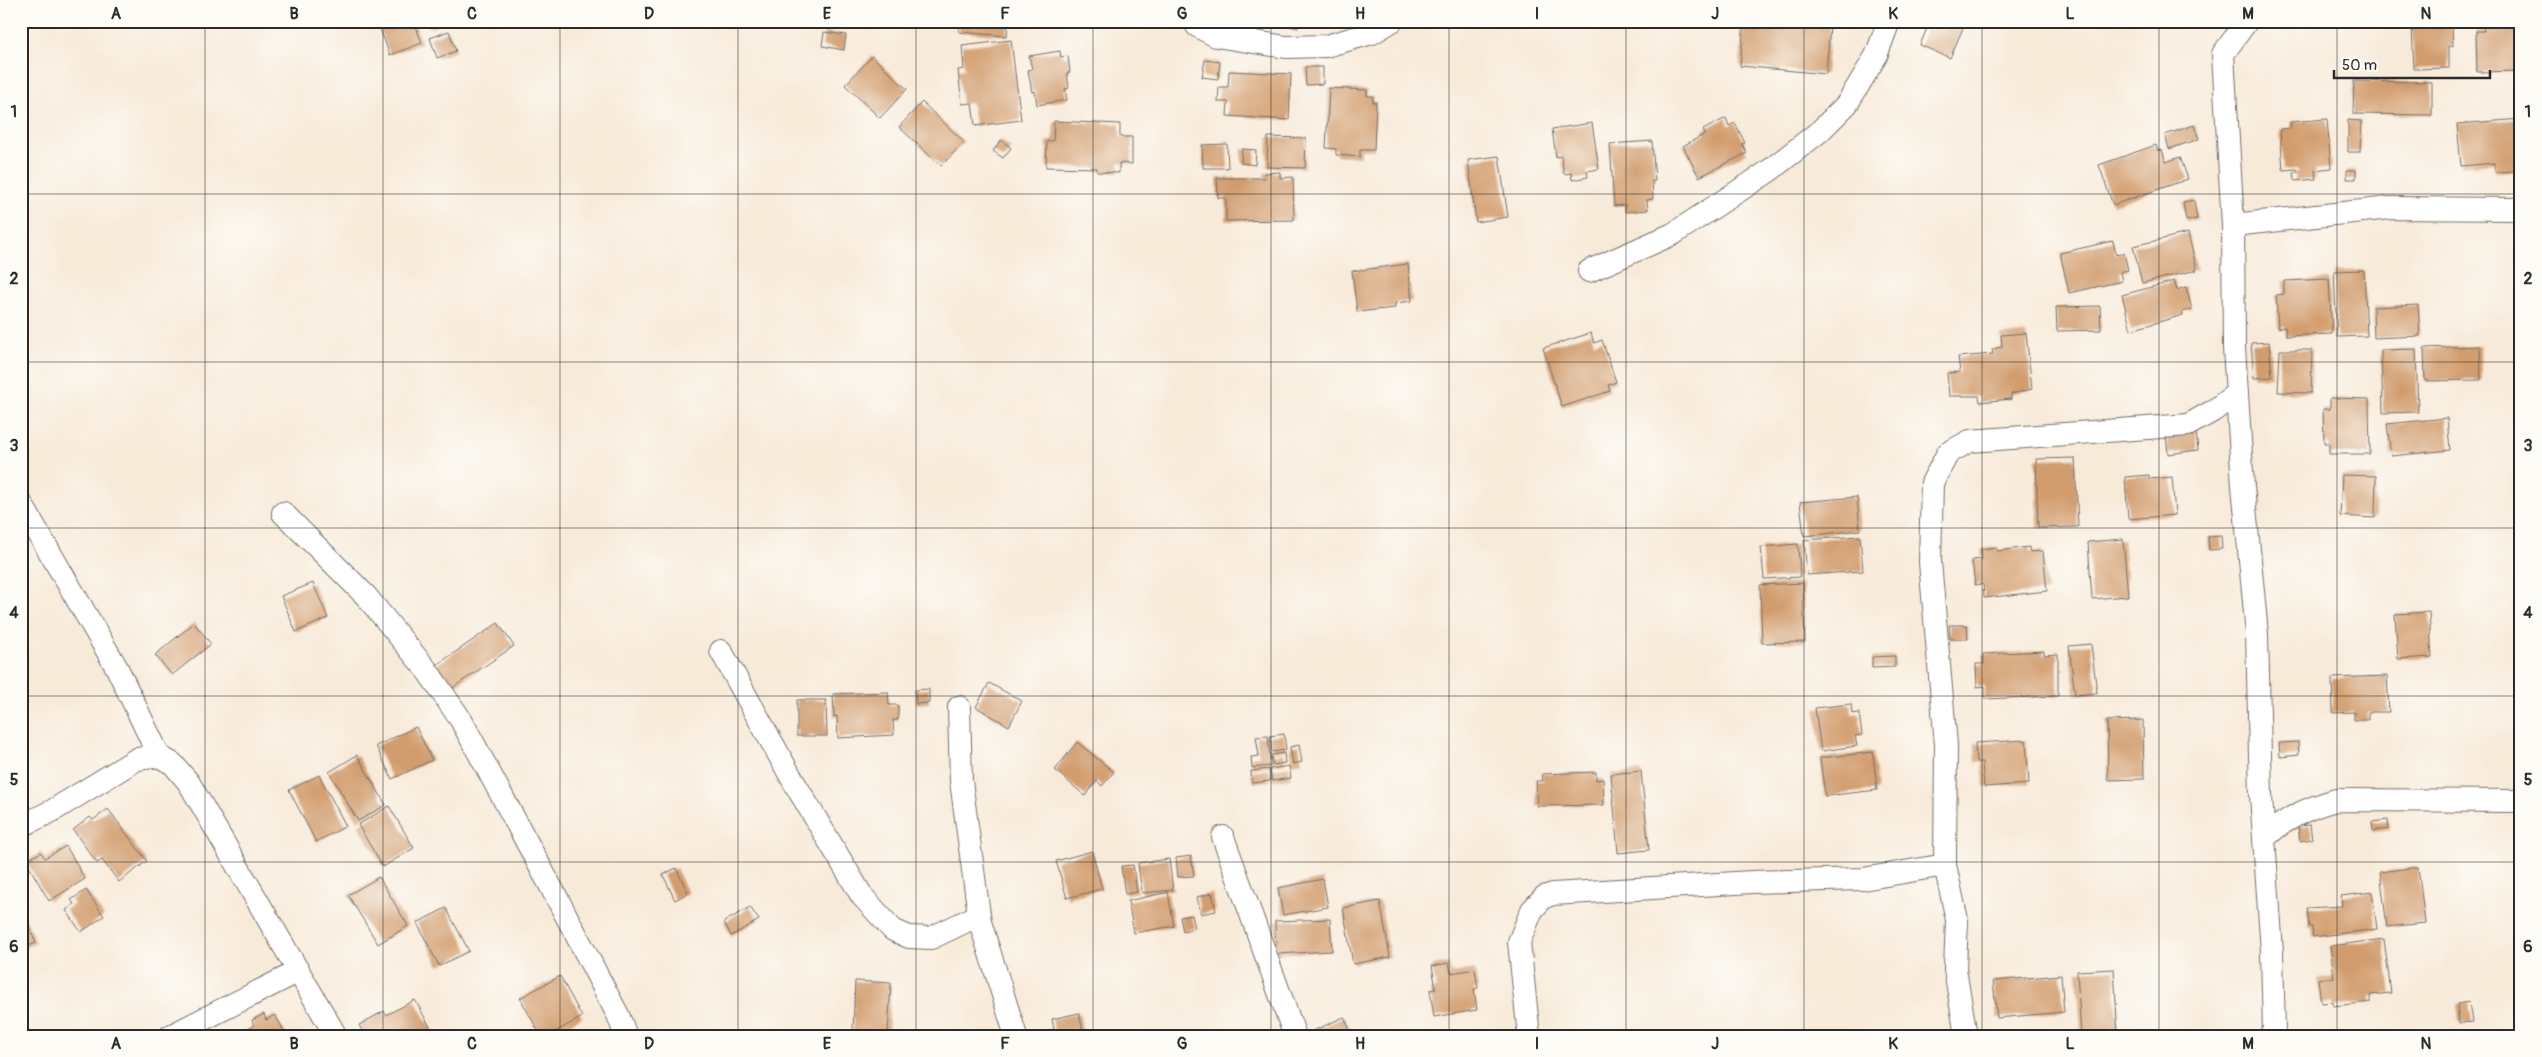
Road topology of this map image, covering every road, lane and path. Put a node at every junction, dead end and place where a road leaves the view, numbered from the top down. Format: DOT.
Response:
graph roads {
  1 [pos="1194,21"];
  2 [pos="1392,21"];
  3 [pos="1889,21"];
  4 [pos="2247,21"];
  5 [pos="2521,209"];
  6 [pos="2233,225"];
  7 [pos="1589,271"];
  8 [pos="2237,393"];
  9 [pos="21,503"];
  10 [pos="283,512"];
  11 [pos="721,651"];
  12 [pos="960,707"];
  13 [pos="159,756"];
  14 [pos="2521,801"];
  15 [pos="21,826"];
  16 [pos="1223,837"];
  17 [pos="2264,838"];
  18 [pos="1945,865"];
  19 [pos="979,915"];
  20 [pos="299,972"];
  21 [pos="2273,1035"];
  22 [pos="170,1036"];
  23 [pos="336,1036"];
  24 [pos="626,1036"];
  25 [pos="1016,1036"];
  26 [pos="1295,1036"];
  27 [pos="1529,1036"];
  28 [pos="1966,1036"];
  1 -- 2 [label="street"];
  3 -- 7 [label="street"];
  4 -- 6 [label="street"];
  5 -- 6 [label="street"];
  6 -- 8 [label="street"];
  8 -- 17 [label="street"];
  8 -- 18 [label="street"];
  9 -- 13 [label="street"];
  10 -- 24 [label="street"];
  11 -- 19 [label="street"];
  12 -- 19 [label="street"];
  13 -- 15 [label="street"];
  13 -- 20 [label="street"];
  14 -- 17 [label="street"];
  16 -- 26 [label="street"];
  17 -- 21 [label="street"];
  18 -- 27 [label="street"];
  18 -- 28 [label="street"];
  19 -- 25 [label="street"];
  20 -- 22 [label="street"];
  20 -- 23 [label="street"];
}
